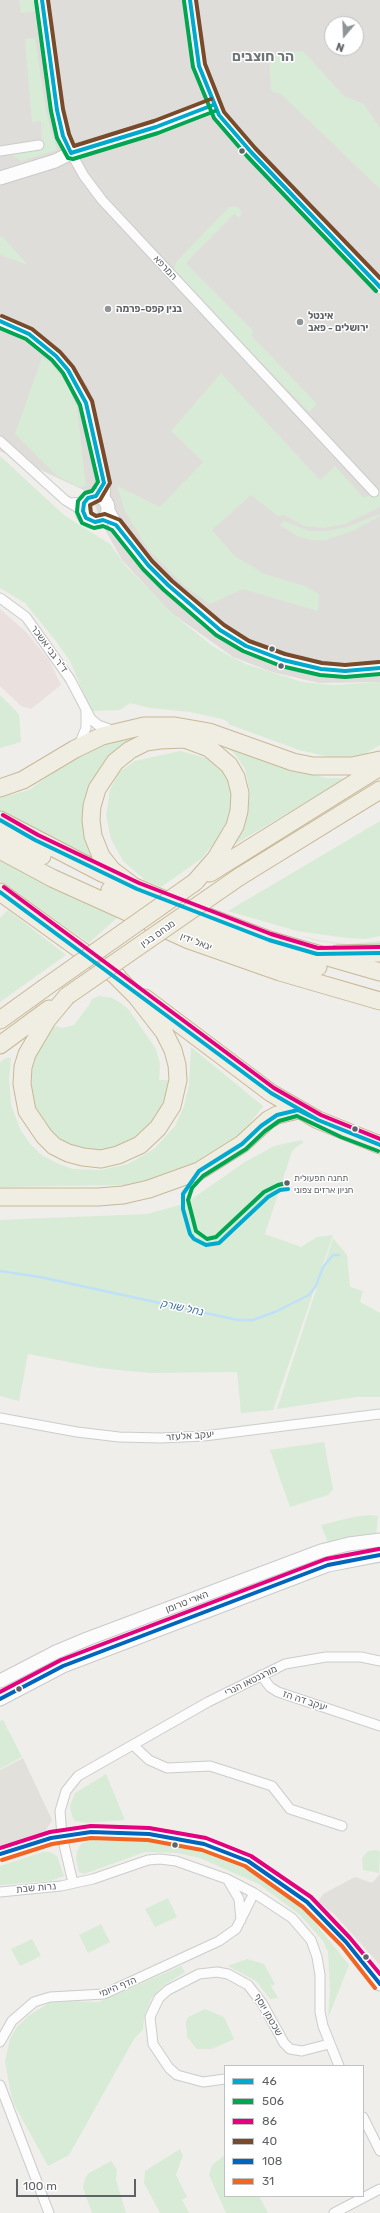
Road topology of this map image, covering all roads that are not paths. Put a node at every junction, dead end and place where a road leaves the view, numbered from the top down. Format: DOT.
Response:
graph roads {
  1 [pos="42,0"];
  2 [pos="190,0"];
  3 [pos="213,105"];
  4 [pos="39,145"];
  5 [pos="0,151"];
  6 [pos="71,153"];
  7 [pos="0,178"];
  8 [pos="380,287"];
  9 [pos="0,320"];
  10 [pos="0,441"];
  11 [pos="374,492"];
  12 [pos="96,506"];
  13 [pos="0,598"];
  14 [pos="380,668"];
  15 [pos="86,710"];
  16 [pos="120,730"];
  17 [pos="76,749"];
  18 [pos="380,760"];
  19 [pos="380,767"];
  20 [pos="0,788"];
  21 [pos="380,790"];
  22 [pos="0,820"];
  23 [pos="0,834"];
  24 [pos="0,850"];
  25 [pos="215,866"];
  26 [pos="137,889"];
  27 [pos="0,892"];
  28 [pos="380,953"];
  29 [pos="317,954"];
  30 [pos="380,972"];
  31 [pos="116,976"];
  32 [pos="380,983"];
  33 [pos="67,996"];
  34 [pos="380,1001"];
  35 [pos="0,1020"];
  36 [pos="0,1045"];
  37 [pos="298,1110"];
  38 [pos="380,1144"];
  39 [pos="0,1197"];
  40 [pos="380,1414"];
  41 [pos="0,1418"];
  42 [pos="380,1540"];
  43 [pos="380,1555"];
  44 [pos="380,1661"];
  45 [pos="260,1675"];
  46 [pos="0,1681"];
  47 [pos="0,1699"];
  48 [pos="380,1726"];
  49 [pos="133,1744"];
  50 [pos="342,1826"];
  51 [pos="62,1836"];
  52 [pos="0,1854"];
  53 [pos="227,1879"];
  54 [pos="73,1883"];
  55 [pos="0,1892"];
  56 [pos="254,1893"];
  57 [pos="241,1922"];
  58 [pos="380,1984"];
  59 [pos="0,2042"];
  60 [pos="329,2044"];
  61 [pos="339,2065"];
  62 [pos="224,2079"];
  63 [pos="0,2085"];
  64 [pos="364,2119"];
  65 [pos="380,2151"];
  66 [pos="380,2188"];
  67 [pos="351,2210"];
  68 [pos="48,2213"];
  69 [pos="334,2213"];
  1 -- 6 [label="street, המרפא"];
  2 -- 3 [label="street"];
  3 -- 6 [label="street"];
  3 -- 8 [label="street"];
  4 -- 5 [label="street"];
  6 -- 7 [label="street"];
  6 -- 11 [label="street, המרפא"];
  9 -- 12 [label="street"];
  10 -- 12 [label="street"];
  12 -- 14 [label="street"];
  13 -- 15 [label="street, ד\"ר גבי אשכר"];
  15 -- 16 [label="street, ד\"ר גבי אשכר"];
  15 -- 17 [label="street"];
  16 -- 17 [label="highway"];
  16 -- 18 [label="highway"];
  17 -- 20 [label="highway"];
  19 -- 25 [label="highway"];
  21 -- 33 [label="highway, מנחם בגין, bridge"];
  22 -- 26 [label="highway"];
  23 -- 32 [label="highway, יגאל ידין"];
  24 -- 34 [label="highway, יגאל ידין"];
  25 -- 26 [label="highway"];
  25 -- 35 [label="highway, bridge"];
  26 -- 29 [label="highway"];
  27 -- 31 [label="highway"];
  28 -- 29 [label="highway"];
  29 -- 30 [label="highway"];
  31 -- 33 [label="highway"];
  31 -- 37 [label="highway"];
  33 -- 36 [label="highway, מנחם בגין"];
  37 -- 38 [label="highway"];
  37 -- 39 [label="highway"];
  40 -- 41 [label="street, יעקב אלעזר"];
  42 -- 46 [label="street, הארי טרומן"];
  43 -- 47 [label="street, הארי טרומן"];
  44 -- 45 [label="street, מורגנטאו הנרי"];
  45 -- 48 [label="street, יעקב דה הז"];
  45 -- 49 [label="street, מורגנטאו הנרי"];
  49 -- 50 [label="street"];
  49 -- 51 [label="street, מורגנטאו הנרי"];
  51 -- 52 [label="street"];
  51 -- 54 [label="street, מורגנטאו הנרי"];
  51 -- 58 [label="street"];
  53 -- 54 [label="street"];
  53 -- 56 [label="street"];
  53 -- 57 [label="street"];
  54 -- 55 [label="street, נרות שבת"];
  56 -- 57 [label="street, הדף היומי"];
  56 -- 60 [label="street"];
  57 -- 59 [label="street, הדף היומי"];
  60 -- 61 [label="street"];
  60 -- 62 [label="street, שכטמן יוסף"];
  63 -- 68 [label="street"];
  64 -- 65 [label="street"];
  66 -- 67 [label="street"];
  67 -- 69 [label="street"];
}
